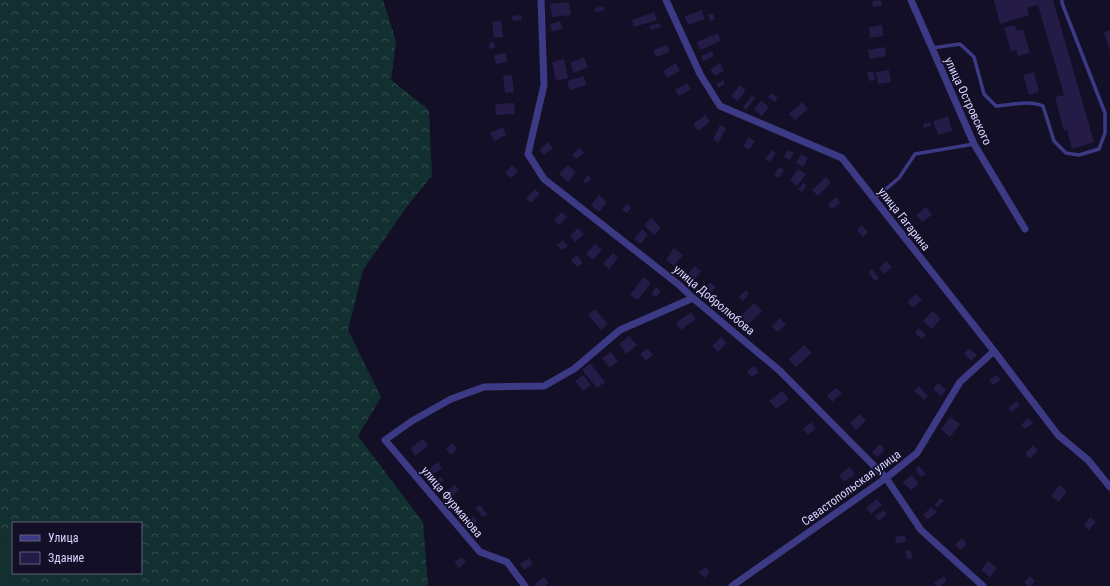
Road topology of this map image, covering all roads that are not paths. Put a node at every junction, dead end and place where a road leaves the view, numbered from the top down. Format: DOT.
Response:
graph roads {
  1 [pos="541,0"];
  2 [pos="666,0"];
  3 [pos="911,0"];
  4 [pos="1062,0"];
  5 [pos="932,48"];
  6 [pos="974,144"];
  7 [pos="874,199"];
  8 [pos="1025,229"];
  9 [pos="693,298"];
  10 [pos="994,351"];
  11 [pos="886,478"];
  12 [pos="1110,487"];
  13 [pos="525,586"];
  14 [pos="732,586"];
  15 [pos="983,586"];
  1 -- 9 [label="street, улица Добролюбова"];
  2 -- 7 [label="street, улица Гагарина"];
  3 -- 5 [label="street, улица Островского"];
  4 -- 5 [label="lane"];
  5 -- 6 [label="street, улица Островского"];
  6 -- 7 [label="lane"];
  6 -- 8 [label="street, улица Островского"];
  7 -- 10 [label="street, улица Гагарина"];
  9 -- 11 [label="street, улица Добролюбова"];
  9 -- 13 [label="street, улица Фурманова"];
  10 -- 11 [label="street, Севастопольская улица"];
  10 -- 12 [label="street, улица Гагарина"];
  11 -- 14 [label="street, Севастопольская улица"];
  11 -- 15 [label="street, улица Добролюбова"];
}
